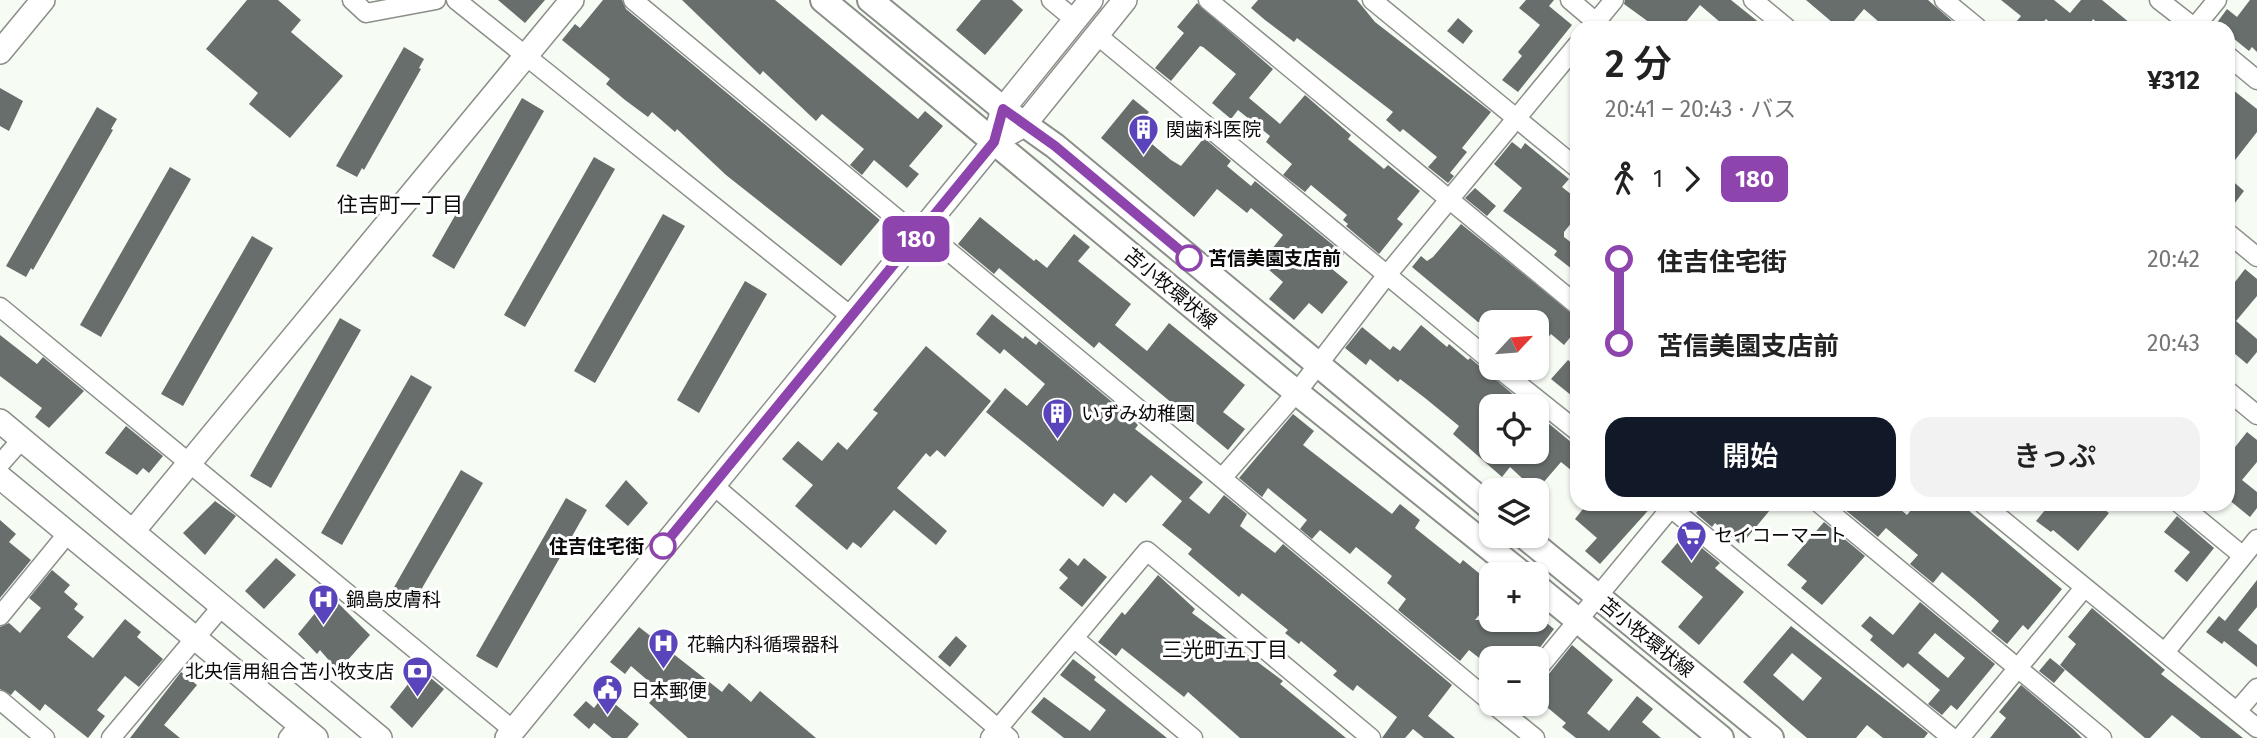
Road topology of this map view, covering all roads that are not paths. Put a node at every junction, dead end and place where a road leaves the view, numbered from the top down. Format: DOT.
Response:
graph roads {
  1 [pos="43,0"];
  2 [pos="352,0"];
  3 [pos="436,0"];
  4 [pos="456,0"];
  5 [pos="572,0"];
  6 [pos="633,0"];
  7 [pos="823,0"];
  8 [pos="870,0"];
  9 [pos="1051,0"];
  10 [pos="1091,0"];
  11 [pos="1125,0"];
  12 [pos="1208,0"];
  13 [pos="1372,0"];
  14 [pos="1570,0"];
  15 [pos="1615,0"];
  16 [pos="1754,0"];
  17 [pos="1944,0"];
  18 [pos="2160,0"];
  19 [pos="2217,0"];
  20 [pos="1075,20"];
  21 [pos="1592,21"];
  22 [pos="1600,21"];
  23 [pos="1779,21"];
  24 [pos="1970,21"];
  25 [pos="2186,21"];
  26 [pos="2200,21"];
  27 [pos="1097,35"];
  28 [pos="0,52"];
  29 [pos="1570,53"];
  30 [pos="526,55"];
  31 [pos="2235,62"];
  32 [pos="2257,80"];
  33 [pos="1003,109"];
  34 [pos="1516,118"];
  35 [pos="1024,125"];
  36 [pos="994,142"];
  37 [pos="1570,162"];
  38 [pos="1448,200"];
  39 [pos="920,233"];
  40 [pos="2235,239"];
  41 [pos="2257,257"];
  42 [pos="1386,276"];
  43 [pos="1570,299"];
  44 [pos="0,307"];
  45 [pos="852,317"];
  46 [pos="1479,352"];
  47 [pos="1318,365"];
  48 [pos="1513,380"];
  49 [pos="1297,392"];
  50 [pos="2235,397"];
  51 [pos="2257,415"];
  52 [pos="0,421"];
  53 [pos="1570,425"];
  54 [pos="22,439"];
  55 [pos="190,463"];
  56 [pos="0,464"];
  57 [pos="0,477"];
  58 [pos="1222,478"];
  59 [pos="713,485"];
  60 [pos="1479,498"];
  61 [pos="1665,511"];
  62 [pos="1677,511"];
  63 [pos="1828,511"];
  64 [pos="1991,511"];
  65 [pos="2188,511"];
  66 [pos="134,530"];
  67 [pos="68,533"];
  68 [pos="2257,539"];
  69 [pos="1539,548"];
  70 [pos="2243,556"];
  71 [pos="1507,562"];
  72 [pos="2084,588"];
  73 [pos="1549,596"];
  74 [pos="1598,596"];
  75 [pos="223,605"];
  76 [pos="0,616"];
  77 [pos="1579,620"];
  78 [pos="194,637"];
  79 [pos="1074,639"];
  80 [pos="2165,652"];
  81 [pos="1549,656"];
  82 [pos="2018,668"];
  83 [pos="2257,688"];
  84 [pos="1479,689"];
  85 [pos="0,701"];
  86 [pos="2237,711"];
  87 [pos="1511,716"];
  88 [pos="2257,728"];
  89 [pos="301,733"];
  90 [pos="510,734"];
  91 [pos="999,735"];
  92 [pos="1364,736"];
  93 [pos="45,738"];
  94 [pos="111,738"];
  95 [pos="380,738"];
  96 [pos="1193,738"];
  97 [pos="1535,738"];
  98 [pos="1721,738"];
  99 [pos="1770,738"];
  100 [pos="1952,738"];
  101 [pos="1960,738"];
  102 [pos="2102,738"];
  1 -- 28 [label="street"];
  2 -- 3 [label="street"];
  4 -- 30 [label="street"];
  5 -- 30 [label="street"];
  6 -- 39 [label="street"];
  7 -- 36 [label="main road, 苫小牧環状線"];
  8 -- 33 [label="main road, 苫小牧環状線"];
  9 -- 20 [label="street"];
  10 -- 20 [label="street"];
  11 -- 27 [label="street"];
  12 -- 38 [label="street"];
  13 -- 34 [label="street"];
  14 -- 21 [label="street"];
  15 -- 22 [label="street"];
  16 -- 23 [label="street"];
  17 -- 24 [label="street"];
  18 -- 25 [label="street"];
  19 -- 26 [label="street"];
  20 -- 33 [label="street"];
  27 -- 35 [label="street"];
  27 -- 42 [label="street"];
  29 -- 34 [label="street"];
  30 -- 45 [label="street"];
  30 -- 55 [label="street"];
  31 -- 32 [label="street"];
  33 -- 35 [label="main road, 苫小牧環状線"];
  33 -- 36 [label="street"];
  34 -- 37 [label="street"];
  34 -- 38 [label="street"];
  35 -- 36 [label="street"];
  35 -- 47 [label="main road, 苫小牧環状線"];
  36 -- 39 [label="street"];
  36 -- 49 [label="main road, 苫小牧環状線"];
  38 -- 42 [label="street"];
  38 -- 43 [label="street"];
  39 -- 45 [label="street"];
  39 -- 58 [label="street"];
  40 -- 41 [label="street"];
  42 -- 46 [label="street"];
  42 -- 47 [label="street"];
  44 -- 55 [label="street"];
  45 -- 59 [label="street"];
  47 -- 49 [label="street"];
  47 -- 60 [label="main road, 苫小牧環状線"];
  48 -- 53 [label="street"];
  49 -- 58 [label="street"];
  49 -- 71 [label="main road, 苫小牧環状線"];
  50 -- 51 [label="street"];
  52 -- 54 [label="street"];
  54 -- 56 [label="street"];
  54 -- 66 [label="street"];
  55 -- 66 [label="street"];
  55 -- 90 [label="street"];
  57 -- 67 [label="street"];
  58 -- 84 [label="street"];
  59 -- 90 [label="street"];
  59 -- 91 [label="street"];
  61 -- 74 [label="street"];
  62 -- 100 [label="street"];
  63 -- 82 [label="street"];
  64 -- 72 [label="street"];
  65 -- 70 [label="street"];
  66 -- 75 [label="street"];
  67 -- 76 [label="street"];
  67 -- 78 [label="street"];
  68 -- 70 [label="street"];
  69 -- 74 [label="main road, 苫小牧環状線"];
  70 -- 80 [label="street"];
  72 -- 80 [label="street"];
  72 -- 82 [label="street"];
  73 -- 77 [label="main road, 苫小牧環状線"];
  74 -- 77 [label="street"];
  74 -- 99 [label="main road, 苫小牧環状線"];
  75 -- 78 [label="street"];
  75 -- 95 [label="street"];
  77 -- 81 [label="street"];
  77 -- 98 [label="main road, 苫小牧環状線"];
  78 -- 89 [label="street"];
  78 -- 94 [label="street"];
  79 -- 91 [label="street"];
  79 -- 92 [label="street"];
  79 -- 96 [label="street"];
  80 -- 86 [label="street"];
  82 -- 101 [label="street"];
  82 -- 102 [label="street"];
  83 -- 86 [label="street"];
  85 -- 93 [label="street"];
  86 -- 88 [label="street"];
  87 -- 97 [label="street"];
}
